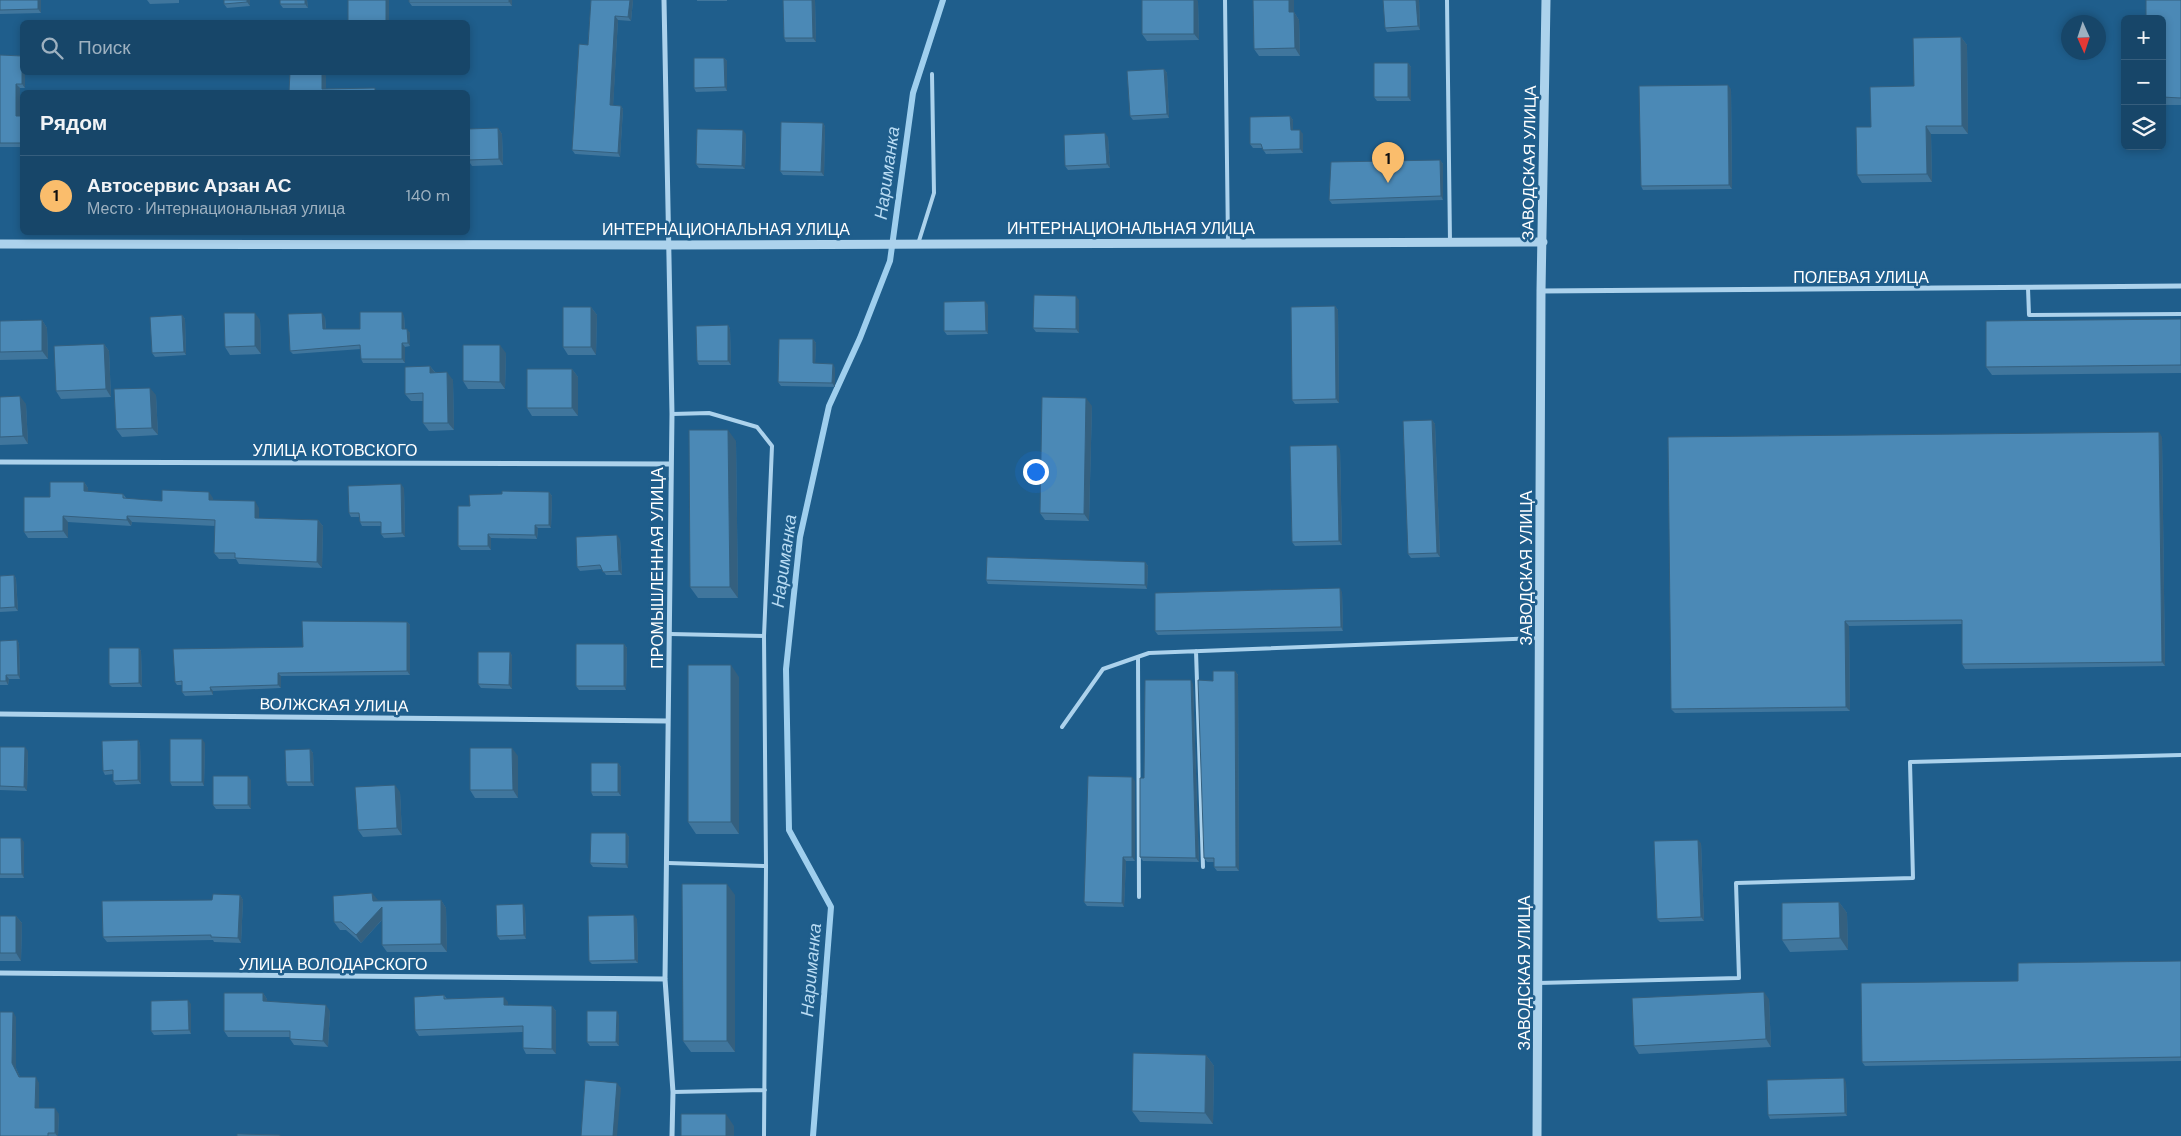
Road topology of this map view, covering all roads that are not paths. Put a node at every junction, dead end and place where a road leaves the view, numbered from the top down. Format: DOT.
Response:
graph roads {
  1 [pos="664,0"];
  2 [pos="1225,0"];
  3 [pos="1447,0"];
  4 [pos="1546,0"];
  5 [pos="932,74"];
  6 [pos="1450,242"];
  7 [pos="1543,242"];
  8 [pos="1228,243"];
  9 [pos="0,244"];
  10 [pos="918,244"];
  11 [pos="667,245"];
  12 [pos="2181,286"];
  13 [pos="2028,288"];
  14 [pos="1542,291"];
  15 [pos="2181,314"];
  16 [pos="672,414"];
  17 [pos="0,462"];
  18 [pos="670,464"];
  19 [pos="670,634"];
  20 [pos="764,636"];
  21 [pos="1540,638"];
  22 [pos="1196,651"];
  23 [pos="1138,657"];
  24 [pos="0,714"];
  25 [pos="668,721"];
  26 [pos="1062,726"];
  27 [pos="2181,755"];
  28 [pos="668,863"];
  29 [pos="766,866"];
  30 [pos="1203,867"];
  31 [pos="1139,898"];
  32 [pos="0,973"];
  33 [pos="665,979"];
  34 [pos="1538,983"];
  35 [pos="765,1090"];
  36 [pos="672,1092"];
  37 [pos="672,1136"];
  38 [pos="764,1136"];
  39 [pos="1537,1136"];
  1 -- 11 [label="street, ПРОМЫШЛЕННАЯ УЛИЦА"];
  2 -- 8 [label="lane"];
  3 -- 6 [label="lane"];
  4 -- 7 [label="street, ЗАВОДСКАЯ УЛИЦА"];
  5 -- 10 [label="lane"];
  6 -- 7 [label="street, ИНТЕРНАЦИОНАЛЬНАЯ УЛИЦА"];
  6 -- 8 [label="street, ИНТЕРНАЦИОНАЛЬНАЯ УЛИЦА"];
  7 -- 14 [label="street, ЗАВОДСКАЯ УЛИЦА"];
  8 -- 10 [label="street, ИНТЕРНАЦИОНАЛЬНАЯ УЛИЦА"];
  9 -- 11 [label="street, ИНТЕРНАЦИОНАЛЬНАЯ УЛИЦА"];
  10 -- 11 [label="street, ИНТЕРНАЦИОНАЛЬНАЯ УЛИЦА"];
  11 -- 16 [label="street, ПРОМЫШЛЕННАЯ УЛИЦА"];
  12 -- 13 [label="street, ПОЛЕВАЯ УЛИЦА"];
  13 -- 14 [label="street, ПОЛЕВАЯ УЛИЦА"];
  13 -- 15 [label="lane"];
  14 -- 21 [label="street, ЗАВОДСКАЯ УЛИЦА"];
  16 -- 18 [label="street, ПРОМЫШЛЕННАЯ УЛИЦА"];
  16 -- 20 [label="lane"];
  17 -- 18 [label="street, УЛИЦА КОТОВСКОГО"];
  18 -- 19 [label="street, ПРОМЫШЛЕННАЯ УЛИЦА"];
  19 -- 20 [label="lane"];
  19 -- 25 [label="street, ПРОМЫШЛЕННАЯ УЛИЦА"];
  20 -- 29 [label="lane"];
  21 -- 22 [label="lane"];
  21 -- 34 [label="street, ЗАВОДСКАЯ УЛИЦА"];
  22 -- 23 [label="lane"];
  22 -- 30 [label="lane"];
  23 -- 26 [label="lane"];
  23 -- 31 [label="lane"];
  24 -- 25 [label="street, ВОЛЖСКАЯ УЛИЦА"];
  25 -- 28 [label="street, ПРОМЫШЛЕННАЯ УЛИЦА"];
  27 -- 34 [label="lane"];
  28 -- 29 [label="lane"];
  28 -- 33 [label="street, ПРОМЫШЛЕННАЯ УЛИЦА"];
  29 -- 35 [label="lane"];
  32 -- 33 [label="street, УЛИЦА ВОЛОДАРСКОГО"];
  33 -- 36 [label="street, ПРОМЫШЛЕННАЯ УЛИЦА"];
  34 -- 39 [label="street, ЗАВОДСКАЯ УЛИЦА"];
  35 -- 36 [label="lane"];
  35 -- 38 [label="lane"];
  36 -- 37 [label="street, ПРОМЫШЛЕННАЯ УЛИЦА"];
}
